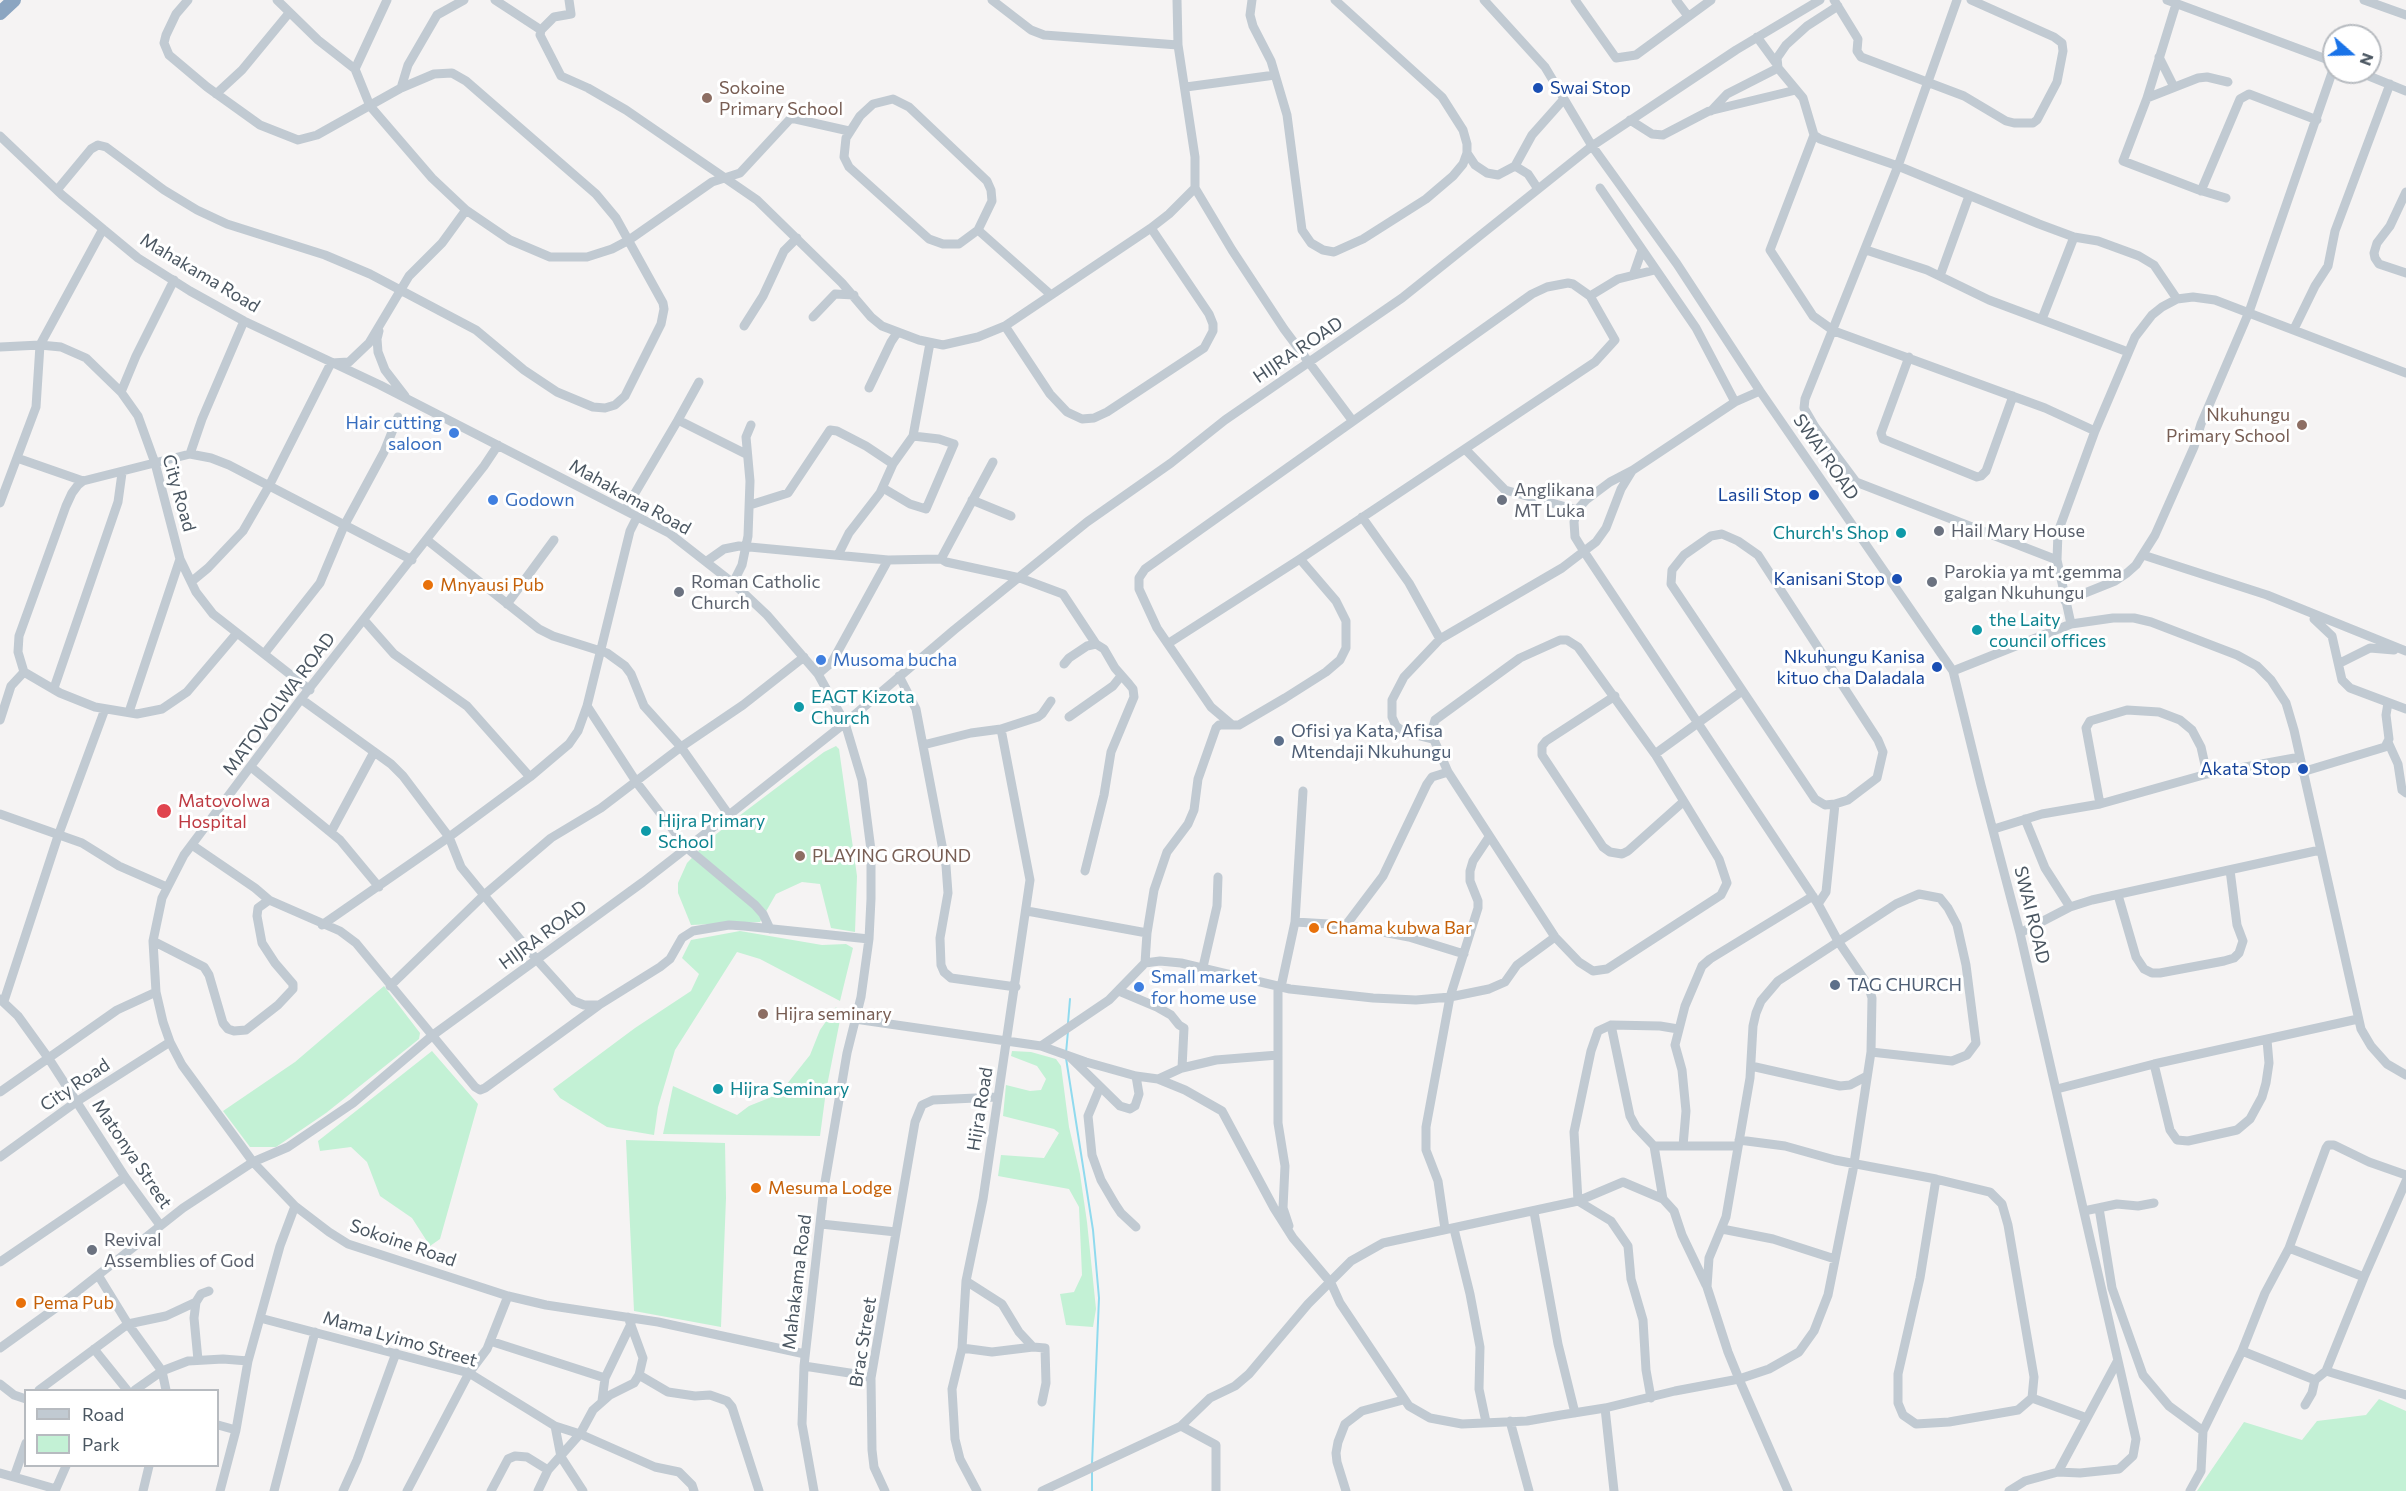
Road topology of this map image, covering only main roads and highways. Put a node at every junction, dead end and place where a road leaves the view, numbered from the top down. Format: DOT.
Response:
graph roads {
  1 [pos="14,0"];
  2 [pos="0,13"];
  1 -- 2 [label="highway"];
}
